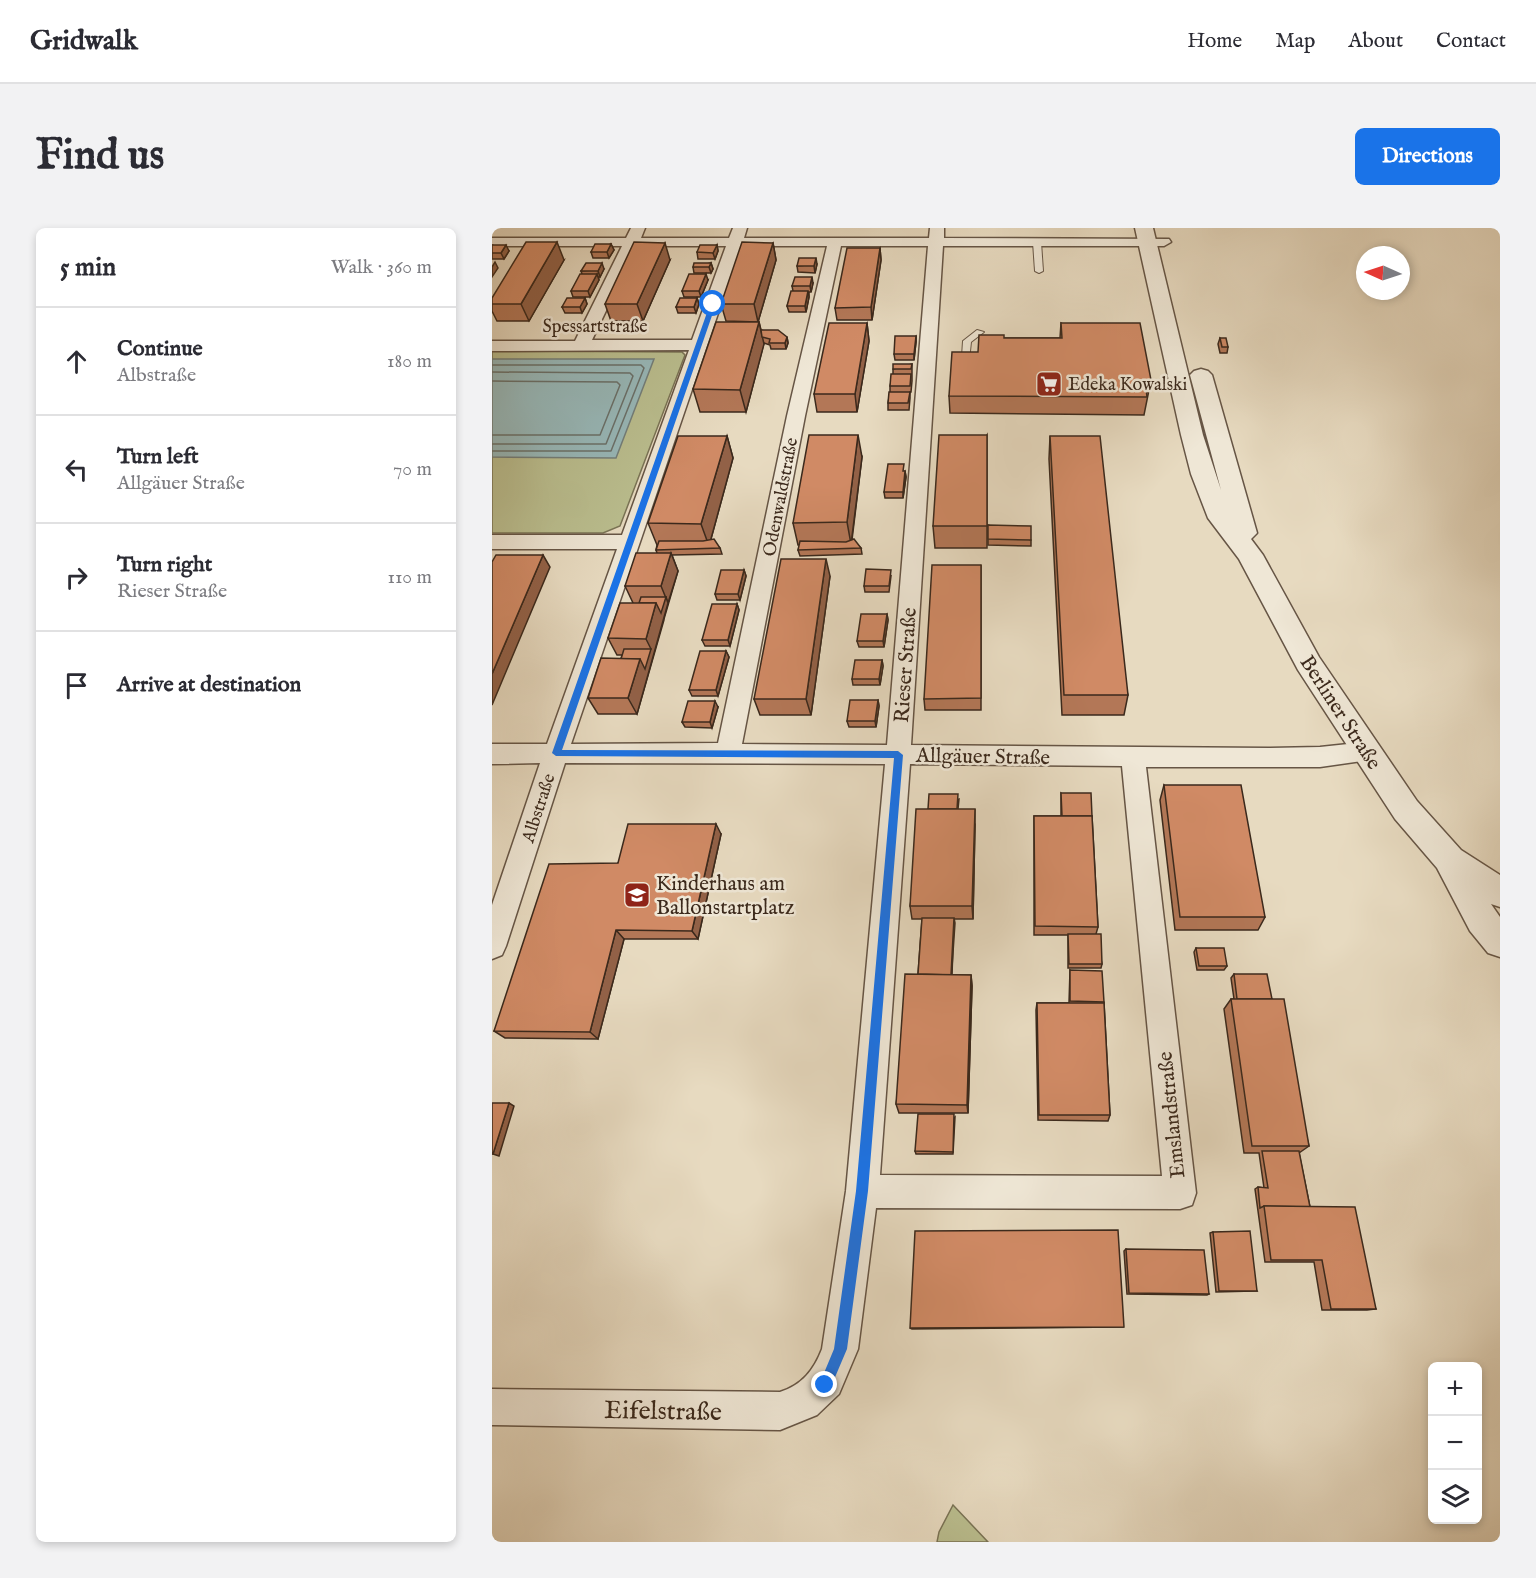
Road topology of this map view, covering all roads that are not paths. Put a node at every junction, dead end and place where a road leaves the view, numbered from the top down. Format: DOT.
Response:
graph roads {
  1 [pos="535,228"];
  2 [pos="635,235"];
  3 [pos="737,235"];
  4 [pos="937,235"];
  5 [pos="1154,235"];
  6 [pos="492,242"];
  7 [pos="527,242"];
  8 [pos="835,242"];
  9 [pos="1036,242"];
  10 [pos="518,256"];
  11 [pos="1039,271"];
  12 [pos="1180,303"];
  13 [pos="980,332"];
  14 [pos="697,345"];
  15 [pos="492,346"];
  16 [pos="581,346"];
  17 [pos="1197,358"];
  18 [pos="964,370"];
  19 [pos="492,542"];
  20 [pos="630,542"];
  21 [pos="1250,555"];
  22 [pos="1366,752"];
  23 [pos="556,753"];
  24 [pos="728,753"];
  25 [pos="492,754"];
  26 [pos="898,755"];
  27 [pos="1133,757"];
  28 [pos="1448,858"];
  29 [pos="1500,893"];
  30 [pos="1500,942"];
  31 [pos="492,946"];
  32 [pos="862,1191"];
  33 [pos="825,1385"];
  34 [pos="492,1407"];
  1 -- 7 [label="street"];
  2 -- 3 [label="street"];
  2 -- 7 [label="street"];
  2 -- 16 [label="street"];
  3 -- 8 [label="street"];
  3 -- 14 [label="street, Albstraße"];
  4 -- 8 [label="street"];
  4 -- 9 [label="street"];
  4 -- 26 [label="street, Rieser Straße"];
  5 -- 9 [label="street"];
  5 -- 12 [label="street"];
  5 -- 21 [label="street, Berliner Straße"];
  6 -- 7 [label="street"];
  7 -- 10 [label="street"];
  8 -- 24 [label="street, Odenwaldstraße"];
  9 -- 11 [label="lane"];
  13 -- 18 [label="lane"];
  14 -- 16 [label="street, Spessartstraße"];
  14 -- 20 [label="street, Albstraße"];
  15 -- 16 [label="street, Spessartstraße"];
  17 -- 21 [label="street, Berliner Straße"];
  19 -- 20 [label="street"];
  20 -- 23 [label="street, Albstraße"];
  21 -- 22 [label="street, Berliner Straße"];
  22 -- 27 [label="street, Allgäuer Straße"];
  22 -- 28 [label="street, Berliner Straße"];
  23 -- 24 [label="street, Allgäuer Straße"];
  23 -- 25 [label="street, Allgäuer Straße"];
  23 -- 31 [label="street, Albstraße"];
  24 -- 26 [label="street, Allgäuer Straße"];
  26 -- 27 [label="street, Allgäuer Straße"];
  26 -- 32 [label="street, Rieser Straße"];
  27 -- 32 [label="street, Emslandstraße"];
  28 -- 29 [label="street, Berliner Straße"];
  28 -- 30 [label="street, Berliner Straße"];
  32 -- 33 [label="street, Rieser Straße"];
  33 -- 34 [label="street, Eifelstraße"];
}
